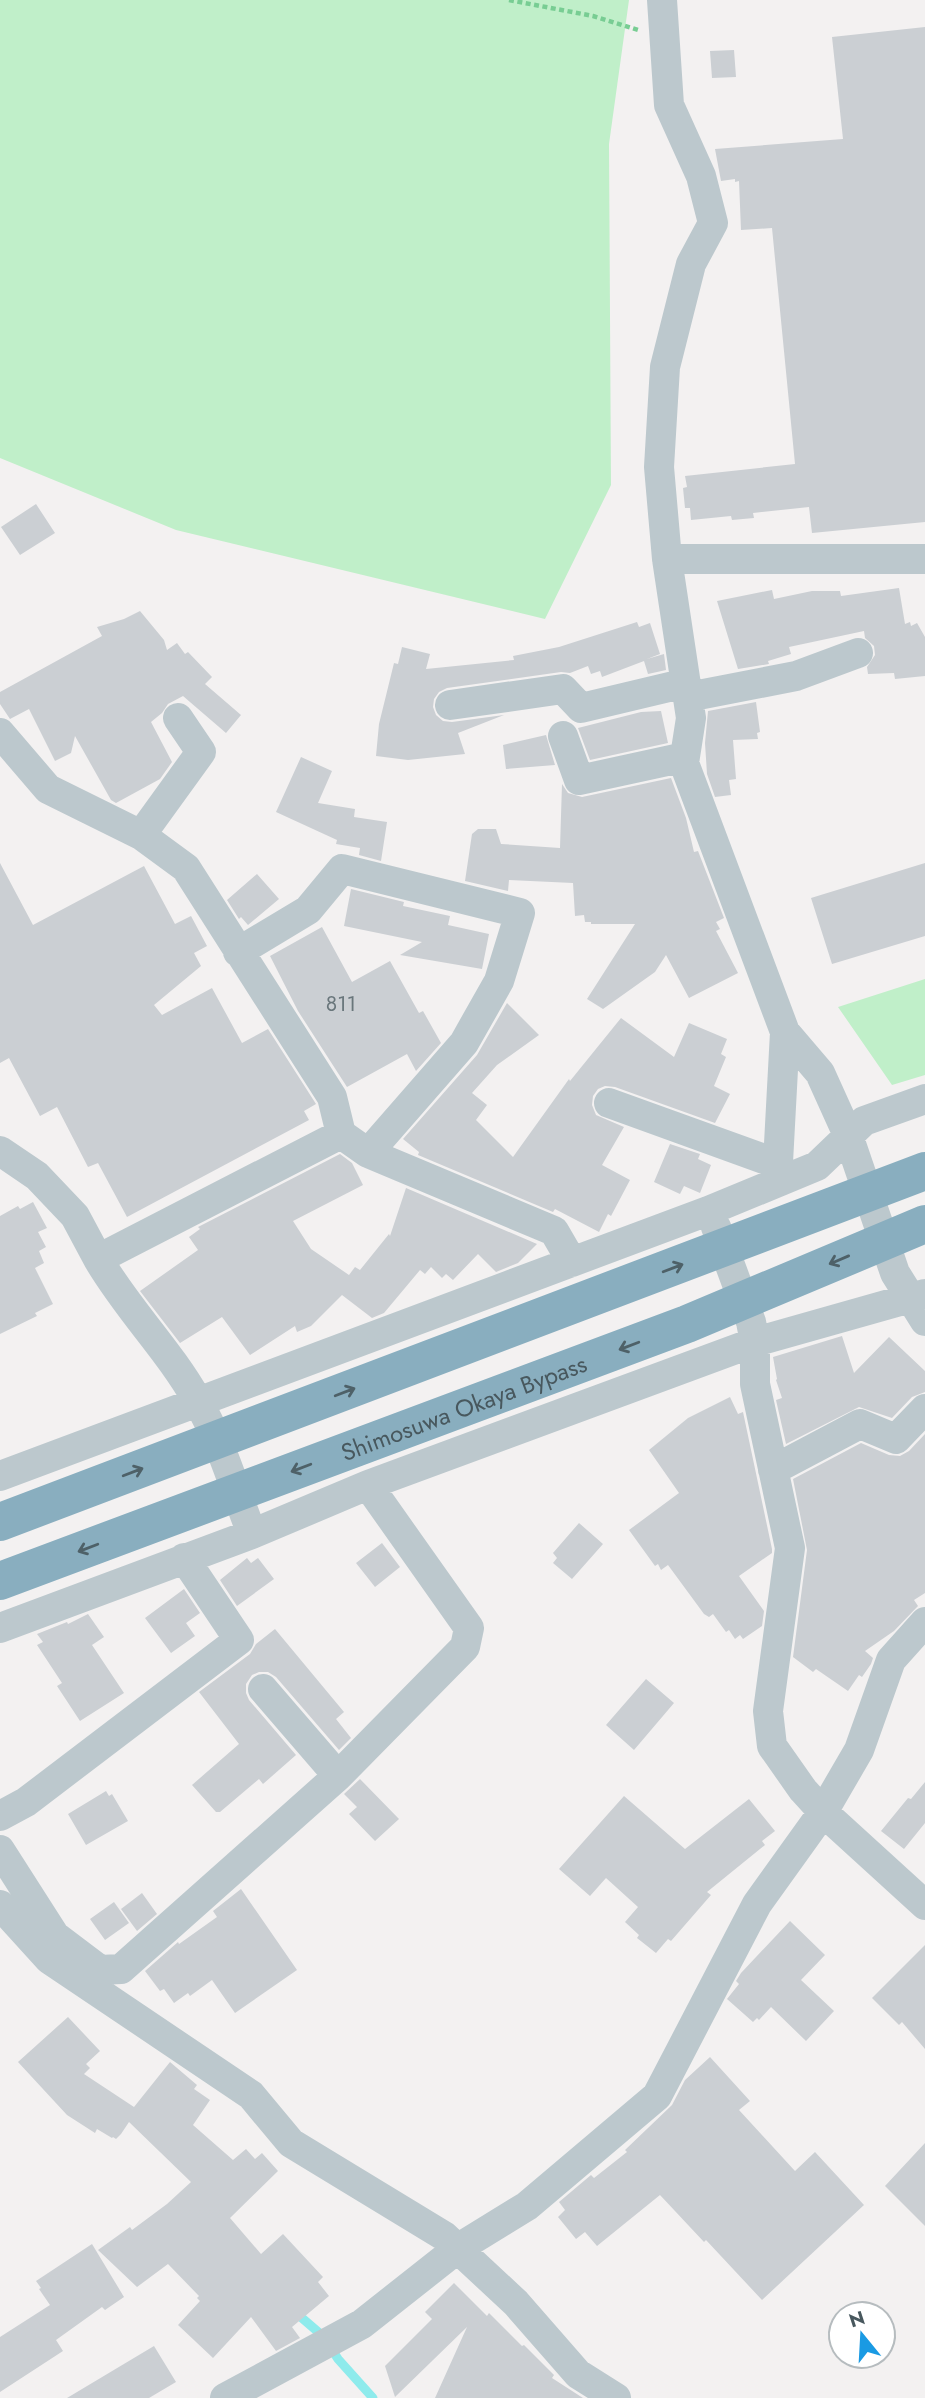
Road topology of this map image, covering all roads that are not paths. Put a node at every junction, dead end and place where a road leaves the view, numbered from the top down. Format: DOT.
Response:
graph roads {
  1 [pos="662,0"];
  2 [pos="667,559"];
  3 [pos="925,559"];
  4 [pos="858,653"];
  5 [pos="687,690"];
  6 [pos="450,705"];
  7 [pos="178,718"];
  8 [pos="0,733"];
  9 [pos="563,736"];
  10 [pos="685,757"];
  11 [pos="141,835"];
  12 [pos="238,952"];
  13 [pos="785,1032"];
  14 [pos="925,1099"];
  15 [pos="609,1103"];
  16 [pos="341,1133"];
  17 [pos="848,1135"];
  18 [pos="0,1151"];
  19 [pos="368,1153"];
  20 [pos="925,1171"];
  21 [pos="777,1172"];
  22 [pos="713,1222"];
  23 [pos="925,1224"];
  24 [pos="98,1259"];
  25 [pos="572,1262"];
  26 [pos="921,1316"];
  27 [pos="753,1332"];
  28 [pos="925,1409"];
  29 [pos="203,1411"];
  30 [pos="773,1470"];
  31 [pos="0,1476"];
  32 [pos="368,1485"];
  33 [pos="0,1522"];
  34 [pos="248,1522"];
  35 [pos="184,1558"];
  36 [pos="0,1581"];
  37 [pos="925,1622"];
  38 [pos="0,1628"];
  39 [pos="263,1689"];
  40 [pos="338,1776"];
  41 [pos="823,1812"];
  42 [pos="0,1816"];
  43 [pos="0,1850"];
  44 [pos="0,1905"];
  45 [pos="925,1905"];
  46 [pos="52,1947"];
  47 [pos="457,2249"];
  48 [pos="225,2398"];
  49 [pos="616,2398"];
  1 -- 2 [label="street"];
  2 -- 3 [label="street"];
  2 -- 5 [label="street"];
  4 -- 5 [label="street"];
  5 -- 6 [label="street"];
  5 -- 10 [label="street"];
  7 -- 11 [label="street"];
  8 -- 11 [label="street"];
  9 -- 10 [label="street"];
  10 -- 13 [label="street"];
  11 -- 12 [label="street"];
  12 -- 16 [label="street"];
  12 -- 19 [label="street"];
  13 -- 17 [label="street"];
  13 -- 21 [label="street"];
  14 -- 17 [label="street"];
  15 -- 21 [label="street"];
  16 -- 19 [label="street"];
  16 -- 24 [label="street"];
  17 -- 21 [label="street"];
  17 -- 26 [label="street"];
  18 -- 24 [label="street"];
  19 -- 25 [label="street"];
  33 -- 20 [label="highway, one-way"];
  21 -- 22 [label="street"];
  22 -- 25 [label="street"];
  22 -- 27 [label="street"];
  23 -- 36 [label="highway, Shimosuwa Okaya Bypass, one-way"];
  24 -- 29 [label="street"];
  25 -- 29 [label="street"];
  26 -- 27 [label="street"];
  27 -- 30 [label="street"];
  27 -- 32 [label="street"];
  28 -- 30 [label="street"];
  29 -- 31 [label="street"];
  29 -- 34 [label="street"];
  30 -- 41 [label="street"];
  32 -- 34 [label="street"];
  32 -- 40 [label="street"];
  34 -- 35 [label="street"];
  35 -- 38 [label="street"];
  35 -- 42 [label="street"];
  37 -- 41 [label="street"];
  39 -- 40 [label="street"];
  40 -- 46 [label="street"];
  41 -- 45 [label="street"];
  41 -- 47 [label="street"];
  43 -- 46 [label="street"];
  44 -- 46 [label="street"];
  46 -- 47 [label="street"];
  47 -- 48 [label="street"];
  47 -- 49 [label="street"];
}
